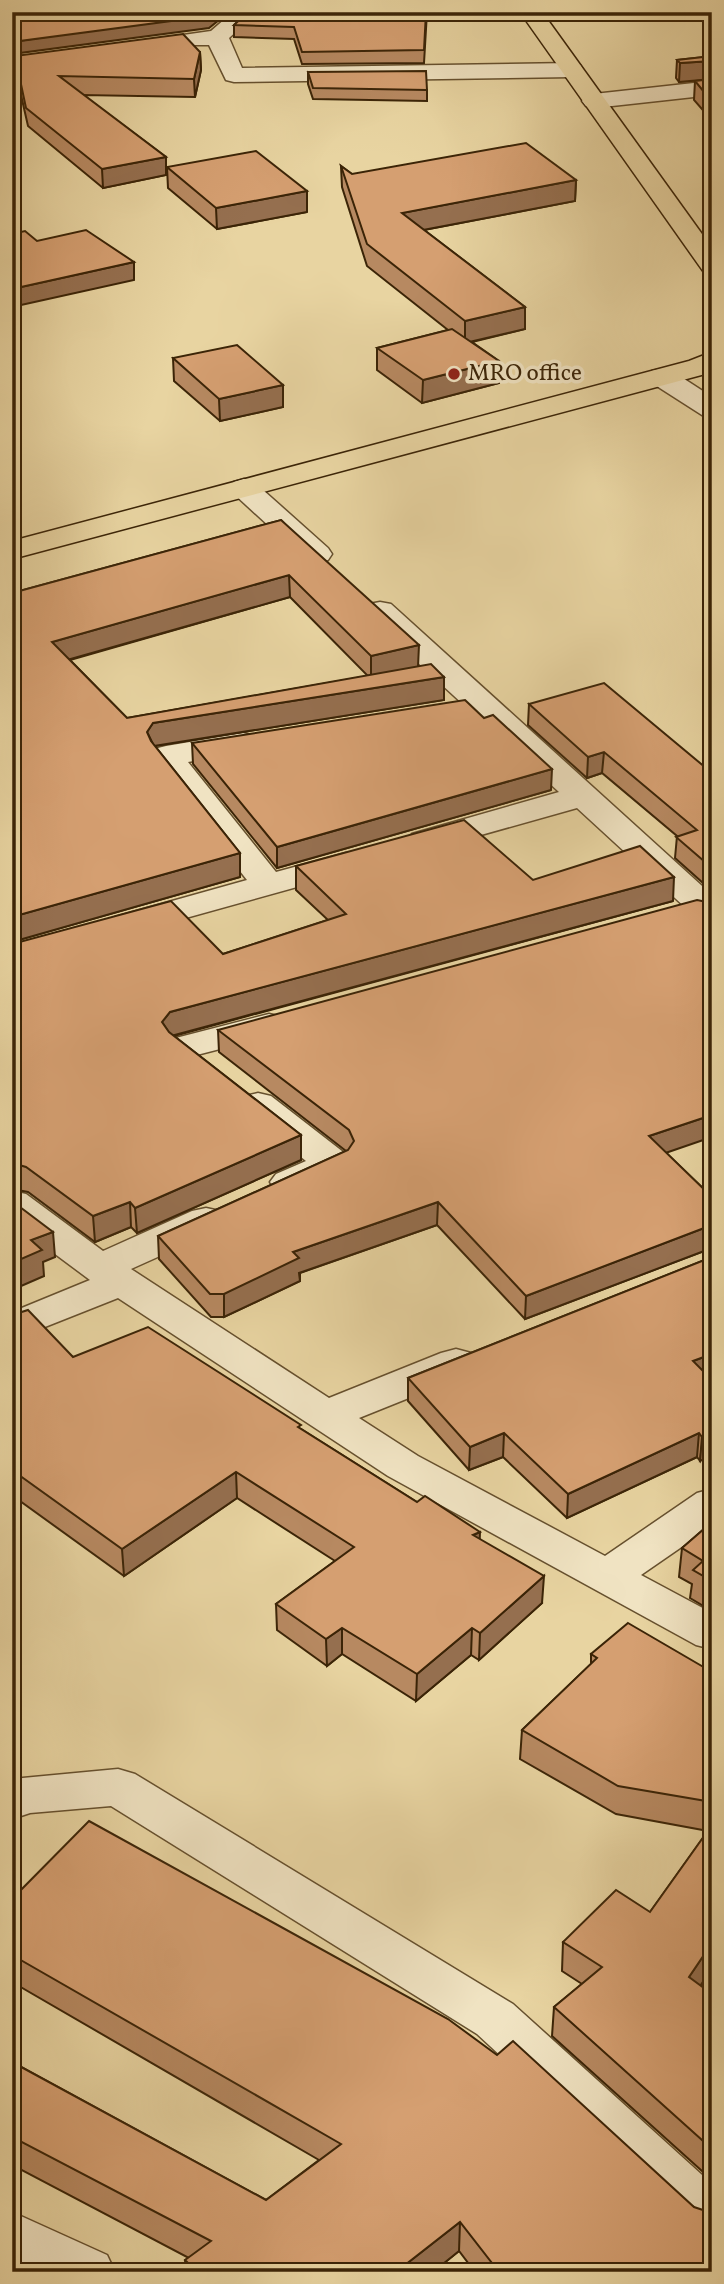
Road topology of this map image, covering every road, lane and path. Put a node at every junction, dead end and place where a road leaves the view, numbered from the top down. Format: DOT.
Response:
graph roads {
  1 [pos="247,12"];
  2 [pos="531,12"];
  3 [pos="217,37"];
  4 [pos="163,44"];
  5 [pos="572,70"];
  6 [pos="712,88"];
  7 [pos="594,101"];
  8 [pos="712,266"];
  9 [pos="712,360"];
  10 [pos="663,377"];
  11 [pos="712,409"];
  12 [pos="244,488"];
  13 [pos="12,550"];
  14 [pos="484,705"];
  15 [pos="444,711"];
  16 [pos="272,739"];
  17 [pos="583,796"];
  18 [pos="268,884"];
  19 [pos="707,910"];
  20 [pos="663,917"];
  21 [pos="93,933"];
  22 [pos="304,1015"];
  23 [pos="12,1203"];
  24 [pos="110,1275"];
  25 [pos="12,1327"];
  26 [pos="493,1349"];
  27 [pos="326,1415"];
  28 [pos="712,1504"];
  29 [pos="607,1576"];
  30 [pos="712,1633"];
  31 [pos="14,1797"];
  32 [pos="712,2218"];
  33 [pos="12,2235"];
  34 [pos="88,2272"];
  1 -- 3 [label="street"];
  2 -- 5 [label="main road"];
  3 -- 4 [label="street"];
  3 -- 5 [label="street"];
  5 -- 7 [label="main road"];
  6 -- 7 [label="street"];
  7 -- 8 [label="main road"];
  9 -- 10 [label="main road"];
  10 -- 11 [label="street"];
  10 -- 12 [label="main road"];
  12 -- 13 [label="main road"];
  12 -- 14 [label="street"];
  14 -- 15 [label="street"];
  14 -- 17 [label="street"];
  16 -- 18 [label="street"];
  17 -- 18 [label="street"];
  17 -- 19 [label="street"];
  18 -- 21 [label="street"];
  19 -- 20 [label="street"];
  22 -- 24 [label="street"];
  23 -- 24 [label="street"];
  24 -- 25 [label="street"];
  24 -- 27 [label="street"];
  26 -- 27 [label="street"];
  27 -- 29 [label="street"];
  28 -- 29 [label="street"];
  29 -- 30 [label="street"];
  31 -- 32 [label="street"];
  33 -- 34 [label="street"];
}
